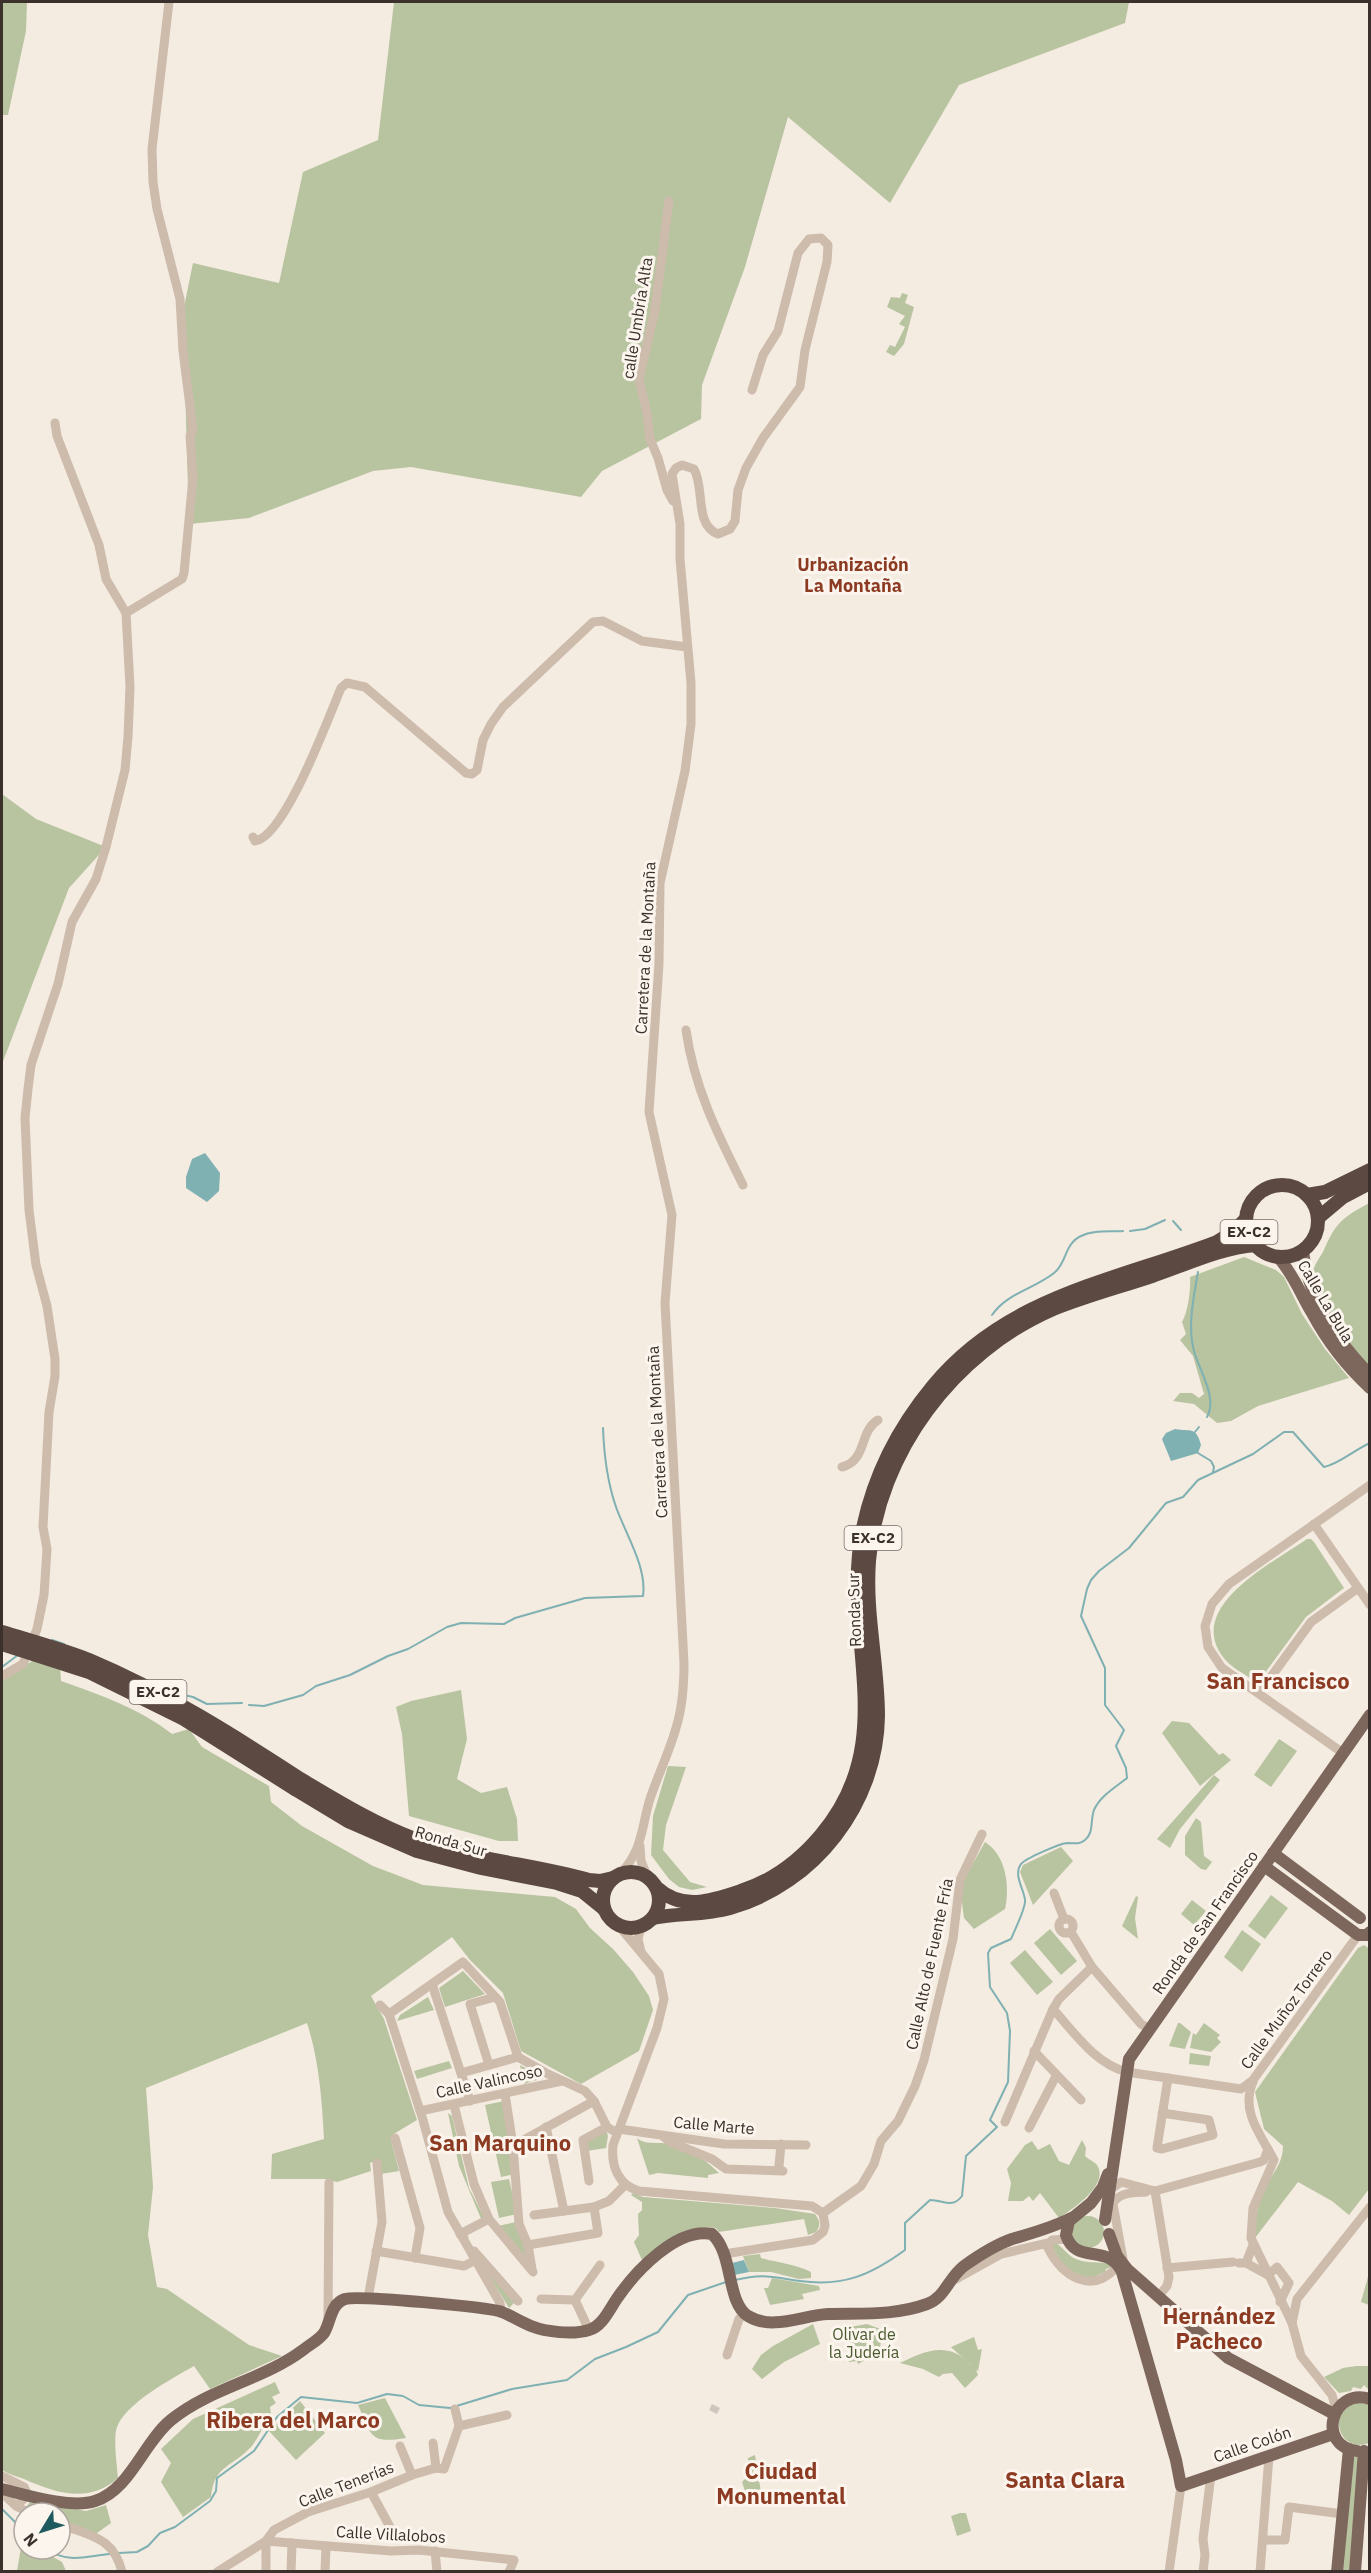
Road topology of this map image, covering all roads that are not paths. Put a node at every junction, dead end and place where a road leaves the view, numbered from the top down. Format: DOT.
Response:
graph roads {
  1 [pos="169,2"];
  2 [pos="669,201"];
  3 [pos="752,390"];
  4 [pos="55,423"];
  5 [pos="677,504"];
  6 [pos="126,614"];
  7 [pos="687,647"];
  8 [pos="254,837"];
  9 [pos="686,1030"];
  10 [pos="1370,1170"];
  11 [pos="1370,1184"];
  12 [pos="742,1185"];
  13 [pos="1307,1196"];
  14 [pos="1318,1218"];
  15 [pos="1246,1219"];
  16 [pos="1255,1245"];
  17 [pos="1303,1251"];
  18 [pos="1278,1257"];
  19 [pos="1348,1359"];
  20 [pos="1370,1375"];
  21 [pos="1370,1388"];
  22 [pos="878,1420"];
  23 [pos="842,1467"];
  24 [pos="1370,1485"];
  25 [pos="1314,1524"];
  26 [pos="1358,1588"];
  27 [pos="1370,1605"];
  28 [pos="2,1632"];
  29 [pos="2,1644"];
  30 [pos="2,1676"];
  31 [pos="1254,1690"];
  32 [pos="1370,1714"];
  33 [pos="1343,1753"];
  34 [pos="298,1784"];
  35 [pos="982,1834"];
  36 [pos="640,1844"];
  37 [pos="1273,1853"];
  38 [pos="1264,1866"];
  39 [pos="616,1876"];
  40 [pos="652,1883"];
  41 [pos="1054,1893"];
  42 [pos="603,1908"];
  43 [pos="654,1918"];
  44 [pos="1365,1919"];
  45 [pos="619,1926"];
  46 [pos="641,1927"];
  47 [pos="1363,1934"];
  48 [pos="642,1954"];
  49 [pos="1092,1967"];
  50 [pos="432,1984"];
  51 [pos="495,1997"];
  52 [pos="380,2005"];
  53 [pos="1053,2009"];
  54 [pos="389,2014"];
  55 [pos="1150,2029"];
  56 [pos="1034,2050"];
  57 [pos="518,2057"];
  58 [pos="489,2065"];
  59 [pos="1127,2072"];
  60 [pos="461,2073"];
  61 [pos="1056,2076"];
  62 [pos="1168,2078"];
  63 [pos="1254,2080"];
  64 [pos="562,2081"];
  65 [pos="1235,2089"];
  66 [pos="505,2094"];
  67 [pos="1082,2100"];
  68 [pos="470,2101"];
  69 [pos="594,2101"];
  70 [pos="1249,2103"];
  71 [pos="454,2104"];
  72 [pos="420,2111"];
  73 [pos="1162,2113"];
  74 [pos="1005,2122"];
  75 [pos="546,2127"];
  76 [pos="607,2127"];
  77 [pos="1029,2128"];
  78 [pos="618,2131"];
  79 [pos="662,2135"];
  80 [pos="395,2138"];
  81 [pos="781,2144"];
  82 [pos="513,2145"];
  83 [pos="806,2145"];
  84 [pos="1268,2149"];
  85 [pos="377,2163"];
  86 [pos="1112,2165"];
  87 [pos="589,2181"];
  88 [pos="329,2183"];
  89 [pos="625,2185"];
  90 [pos="1111,2189"];
  91 [pos="1153,2191"];
  92 [pos="594,2207"];
  93 [pos="1370,2207"];
  94 [pos="564,2211"];
  95 [pos="1084,2211"];
  96 [pos="823,2213"];
  97 [pos="534,2216"];
  98 [pos="1071,2218"];
  99 [pos="489,2220"];
  100 [pos="1105,2220"];
  101 [pos="1052,2228"];
  102 [pos="460,2234"];
  103 [pos="1109,2234"];
  104 [pos="1067,2237"];
  105 [pos="1048,2243"];
  106 [pos="528,2245"];
  107 [pos="1253,2246"];
  108 [pos="376,2251"];
  109 [pos="1093,2253"];
  110 [pos="724,2254"];
  111 [pos="415,2258"];
  112 [pos="478,2259"];
  113 [pos="1239,2263"];
  114 [pos="600,2265"];
  115 [pos="1121,2266"];
  116 [pos="1167,2268"];
  117 [pos="1268,2276"];
  118 [pos="949,2283"];
  119 [pos="328,2295"];
  120 [pos="1158,2297"];
  121 [pos="368,2298"];
  122 [pos="346,2299"];
  123 [pos="541,2299"];
  124 [pos="575,2300"];
  125 [pos="518,2301"];
  126 [pos="1280,2302"];
  127 [pos="501,2311"];
  128 [pos="746,2314"];
  129 [pos="328,2321"];
  130 [pos="1292,2323"];
  131 [pos="589,2330"];
  132 [pos="727,2355"];
  133 [pos="1332,2395"];
  134 [pos="1370,2399"];
  135 [pos="1347,2400"];
  136 [pos="455,2409"];
  137 [pos="1335,2411"];
  138 [pos="507,2415"];
  139 [pos="459,2426"];
  140 [pos="1333,2434"];
  141 [pos="433,2443"];
  142 [pos="400,2446"];
  143 [pos="1349,2449"];
  144 [pos="1367,2450"];
  145 [pos="1269,2456"];
  146 [pos="440,2469"];
  147 [pos="412,2475"];
  148 [pos="1211,2475"];
  149 [pos="3,2483"];
  150 [pos="1181,2486"];
  151 [pos="371,2492"];
  152 [pos="22,2501"];
  153 [pos="72,2503"];
  154 [pos="1342,2514"];
  155 [pos="390,2527"];
  156 [pos="72,2529"];
  157 [pos="1263,2540"];
  158 [pos="266,2541"];
  159 [pos="292,2543"];
  160 [pos="326,2546"];
  161 [pos="435,2551"];
  162 [pos="122,2571"];
  163 [pos="218,2571"];
  164 [pos="266,2571"];
  165 [pos="291,2571"];
  166 [pos="325,2571"];
  167 [pos="437,2571"];
  168 [pos="509,2571"];
  169 [pos="1169,2571"];
  170 [pos="1203,2571"];
  171 [pos="1260,2571"];
  172 [pos="1337,2571"];
  173 [pos="1355,2571"];
  1 -- 6 [label="street"];
  2 -- 5 [label="street, calle Umbría Alta"];
  3 -- 5 [label="street, Carretera de la Montaña"];
  4 -- 6 [label="street"];
  5 -- 7 [label="street, Carretera de la Montaña"];
  6 -- 30 [label="street"];
  7 -- 8 [label="street"];
  7 -- 36 [label="street, Carretera de la Montaña"];
  9 -- 12 [label="street"];
  10 -- 13 [label="highway"];
  11 -- 14 [label="highway"];
  13 -- 14 [label="highway"];
  13 -- 15 [label="highway, EX-C2"];
  14 -- 17 [label="highway"];
  15 -- 16 [label="highway, EX-C2"];
  15 -- 40 [label="highway, Ronda Sur / EX-C2"];
  16 -- 18 [label="highway, EX-C2"];
  16 -- 43 [label="highway, Ronda Sur / EX-C2"];
  17 -- 18 [label="highway, EX-C2"];
  17 -- 19 [label="main road, Calle La Bula"];
  18 -- 19 [label="main road, Calle La Bula"];
  19 -- 20 [label="main road, Calle La Bula"];
  19 -- 21 [label="main road, Calle La Bula"];
  22 -- 23 [label="street"];
  24 -- 25 [label="street"];
  25 -- 26 [label="street"];
  25 -- 31 [label="street"];
  26 -- 27 [label="street"];
  26 -- 31 [label="street"];
  28 -- 34 [label="highway, EX-C2, bridge"];
  29 -- 34 [label="highway, EX-C2, bridge"];
  31 -- 33 [label="street"];
  32 -- 33 [label="main road, Ronda de San Francisco"];
  33 -- 37 [label="main road, Ronda de San Francisco"];
  34 -- 39 [label="highway, Ronda Sur / EX-C2"];
  34 -- 42 [label="highway, Ronda Sur / EX-C2"];
  35 -- 96 [label="street, Calle Alto de Fuente Fría"];
  36 -- 39 [label="street, Carretera de la Montaña"];
  36 -- 40 [label="street, Carretera de la Montaña"];
  37 -- 38 [label="main road, Ronda de San Francisco"];
  37 -- 44 [label="main road"];
  38 -- 47 [label="main road"];
  38 -- 55 [label="main road, Ronda de San Francisco"];
  39 -- 40 [label="highway, EX-C2"];
  39 -- 42 [label="highway"];
  40 -- 43 [label="highway"];
  41 -- 49 [label="street"];
  42 -- 45 [label="highway, EX-C2"];
  43 -- 46 [label="highway, EX-C2"];
  44 -- 47 [label="main road"];
  45 -- 46 [label="highway"];
  45 -- 48 [label="street"];
  46 -- 48 [label="street"];
  47 -- 63 [label="street, Calle Muñoz Torrero"];
  48 -- 78 [label="street"];
  49 -- 53 [label="street"];
  49 -- 55 [label="street"];
  50 -- 51 [label="street"];
  50 -- 54 [label="street"];
  50 -- 60 [label="street"];
  51 -- 57 [label="street"];
  51 -- 58 [label="street"];
  52 -- 54 [label="street"];
  53 -- 56 [label="street"];
  53 -- 59 [label="street"];
  54 -- 72 [label="street"];
  55 -- 59 [label="main road, Ronda de San Francisco"];
  56 -- 61 [label="street"];
  56 -- 74 [label="street"];
  57 -- 58 [label="street"];
  57 -- 64 [label="street"];
  58 -- 60 [label="street"];
  59 -- 62 [label="street"];
  59 -- 86 [label="main road, Ronda de San Francisco"];
  60 -- 68 [label="street"];
  61 -- 67 [label="street"];
  61 -- 77 [label="street"];
  62 -- 65 [label="street"];
  62 -- 73 [label="street"];
  63 -- 65 [label="street, Calle Muñoz Torrero"];
  63 -- 70 [label="street"];
  64 -- 66 [label="street, Calle Valincoso"];
  64 -- 69 [label="street, Calle Valincoso"];
  65 -- 70 [label="street"];
  66 -- 68 [label="street, Calle Valincoso"];
  66 -- 82 [label="street"];
  68 -- 71 [label="street, Calle Valincoso"];
  69 -- 75 [label="street"];
  69 -- 76 [label="street"];
  70 -- 84 [label="street"];
  71 -- 72 [label="street, Calle Valincoso"];
  71 -- 99 [label="street"];
  72 -- 102 [label="street"];
  73 -- 73 [label="street"];
  75 -- 82 [label="street"];
  75 -- 94 [label="street"];
  76 -- 78 [label="street"];
  76 -- 87 [label="street"];
  78 -- 79 [label="street, Calle Marte"];
  78 -- 89 [label="street"];
  79 -- 81 [label="street, Calle Marte"];
  79 -- 81 [label="street"];
  80 -- 111 [label="street"];
  81 -- 83 [label="street, Calle Marte"];
  82 -- 106 [label="street"];
  84 -- 91 [label="street"];
  84 -- 107 [label="street"];
  85 -- 108 [label="street"];
  86 -- 90 [label="main road"];
  86 -- 95 [label="main road"];
  88 -- 119 [label="street"];
  89 -- 92 [label="street"];
  89 -- 96 [label="street"];
  90 -- 91 [label="street"];
  90 -- 100 [label="main road"];
  91 -- 115 [label="street"];
  91 -- 116 [label="street"];
  92 -- 94 [label="street"];
  92 -- 106 [label="street"];
  93 -- 130 [label="street"];
  94 -- 97 [label="street"];
  95 -- 98 [label="main road"];
  95 -- 100 [label="main road"];
  96 -- 110 [label="street"];
  98 -- 101 [label="main road"];
  98 -- 104 [label="main road"];
  99 -- 102 [label="street"];
  99 -- 106 [label="street"];
  100 -- 103 [label="main road"];
  101 -- 104 [label="main road"];
  101 -- 118 [label="main road"];
  102 -- 112 [label="street"];
  103 -- 109 [label="main road"];
  103 -- 115 [label="main road"];
  104 -- 105 [label="street"];
  104 -- 109 [label="main road"];
  105 -- 115 [label="street"];
  105 -- 118 [label="street"];
  107 -- 113 [label="street"];
  107 -- 117 [label="street"];
  108 -- 111 [label="street"];
  108 -- 121 [label="street"];
  109 -- 115 [label="main road"];
  110 -- 128 [label="main road"];
  110 -- 131 [label="main road"];
  111 -- 112 [label="street"];
  112 -- 125 [label="street"];
  112 -- 127 [label="street"];
  113 -- 116 [label="street"];
  113 -- 117 [label="street"];
  114 -- 124 [label="street"];
  115 -- 120 [label="main road"];
  115 -- 150 [label="main road"];
  116 -- 120 [label="street"];
  117 -- 126 [label="street"];
  117 -- 126 [label="street"];
  118 -- 128 [label="main road"];
  119 -- 122 [label="street"];
  119 -- 129 [label="street"];
  120 -- 137 [label="main road"];
  121 -- 122 [label="main road"];
  121 -- 127 [label="main road"];
  122 -- 129 [label="main road"];
  123 -- 124 [label="street"];
  124 -- 131 [label="street"];
  126 -- 130 [label="street"];
  127 -- 131 [label="main road"];
  128 -- 132 [label="street"];
  129 -- 153 [label="main road"];
  130 -- 133 [label="street"];
  133 -- 135 [label="street"];
  133 -- 137 [label="street"];
  134 -- 135 [label="main road"];
  135 -- 137 [label="main road"];
  136 -- 139 [label="street"];
  137 -- 140 [label="main road"];
  138 -- 139 [label="street"];
  139 -- 146 [label="street"];
  140 -- 143 [label="main road"];
  140 -- 145 [label="main road, Calle Colón"];
  141 -- 146 [label="street"];
  142 -- 147 [label="street"];
  143 -- 144 [label="main road"];
  143 -- 154 [label="main road"];
  144 -- 173 [label="main road"];
  145 -- 148 [label="main road, Calle Colón"];
  145 -- 157 [label="street"];
  146 -- 147 [label="street, Calle Tenerías"];
  147 -- 151 [label="street, Calle Tenerías"];
  148 -- 150 [label="main road, Calle Colón"];
  148 -- 170 [label="street"];
  149 -- 152 [label="main road"];
  150 -- 169 [label="street"];
  151 -- 155 [label="street"];
  151 -- 158 [label="street, Calle Tenerías"];
  154 -- 157 [label="street"];
  154 -- 172 [label="main road"];
  156 -- 162 [label="street"];
  157 -- 171 [label="street"];
  158 -- 159 [label="street, Calle Villalobos"];
  158 -- 163 [label="street, Calle Tenerías"];
  158 -- 164 [label="street"];
  159 -- 160 [label="street, Calle Villalobos"];
  159 -- 165 [label="street"];
  160 -- 161 [label="street, Calle Villalobos"];
  160 -- 166 [label="street"];
  161 -- 167 [label="street"];
  161 -- 168 [label="street, Calle Villalobos"];
}
